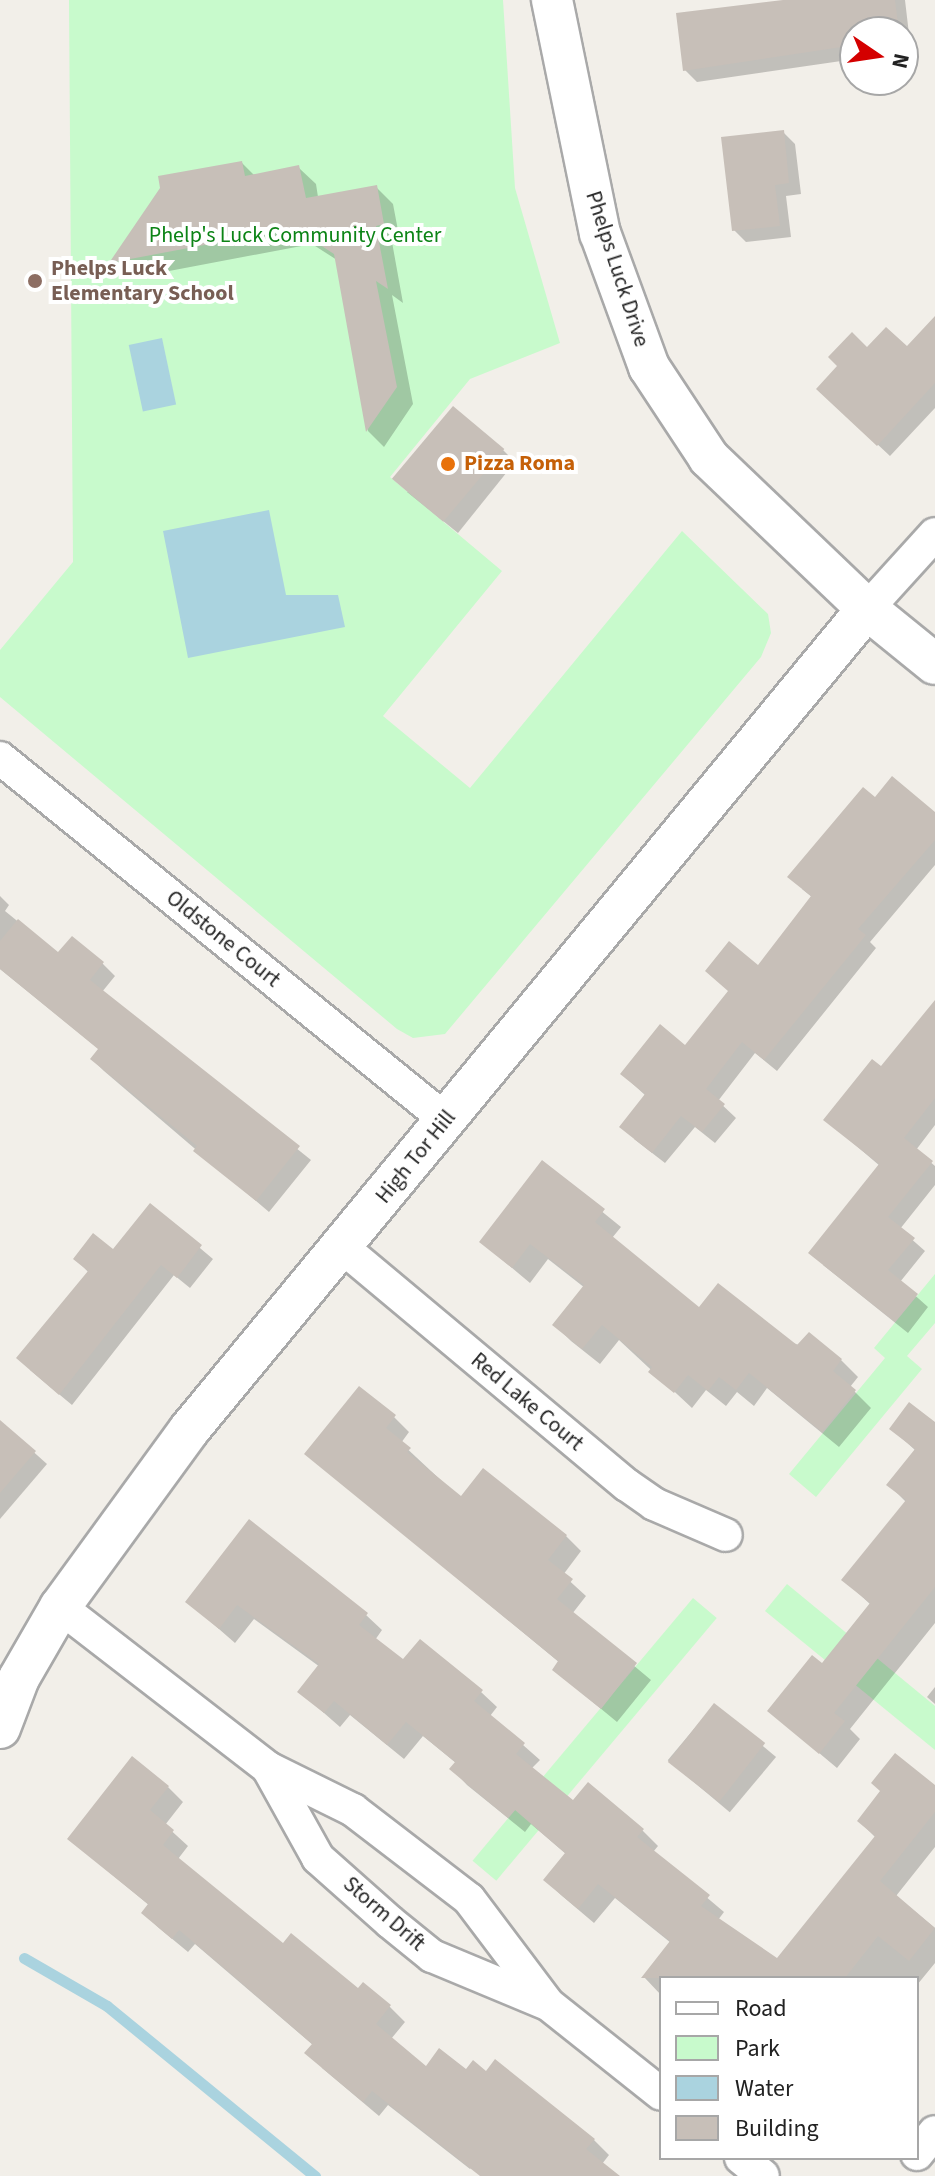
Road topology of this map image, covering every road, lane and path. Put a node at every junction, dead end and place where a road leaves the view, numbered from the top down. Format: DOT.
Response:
graph roads {
  1 [pos="552,0"];
  2 [pos="935,534"];
  3 [pos="867,609"];
  4 [pos="935,664"];
  5 [pos="0,758"];
  6 [pos="446,1120"];
  7 [pos="342,1247"];
  8 [pos="726,1535"];
  9 [pos="60,1607"];
  10 [pos="10,1673"];
  11 [pos="0,1728"];
  12 [pos="268,1768"];
  13 [pos="548,2004"];
  14 [pos="659,2092"];
  15 [pos="935,2132"];
  16 [pos="919,2152"];
  17 [pos="743,2160"];
  18 [pos="913,2160"];
  19 [pos="763,2176"];
  20 [pos="899,2176"];
  1 -- 3 [label="street, Phelps Luck Drive"];
  2 -- 3 [label="street"];
  3 -- 4 [label="street, Phelps Luck Drive"];
  3 -- 6 [label="street, High Tor Hill"];
  5 -- 6 [label="street, Oldstone Court"];
  6 -- 7 [label="street, High Tor Hill"];
  7 -- 8 [label="street, Red Lake Court"];
  7 -- 9 [label="street, High Tor Hill"];
  9 -- 10 [label="street, High Tor Hill"];
  9 -- 12 [label="street, Storm Drift"];
  10 -- 11 [label="street, High Tor Hill"];
  12 -- 13 [label="street, Storm Drift"];
  12 -- 13 [label="street, Storm Drift"];
  13 -- 14 [label="street, Storm Drift"];
  15 -- 16 [label="street"];
  17 -- 19 [label="street"];
  18 -- 20 [label="street"];
}
